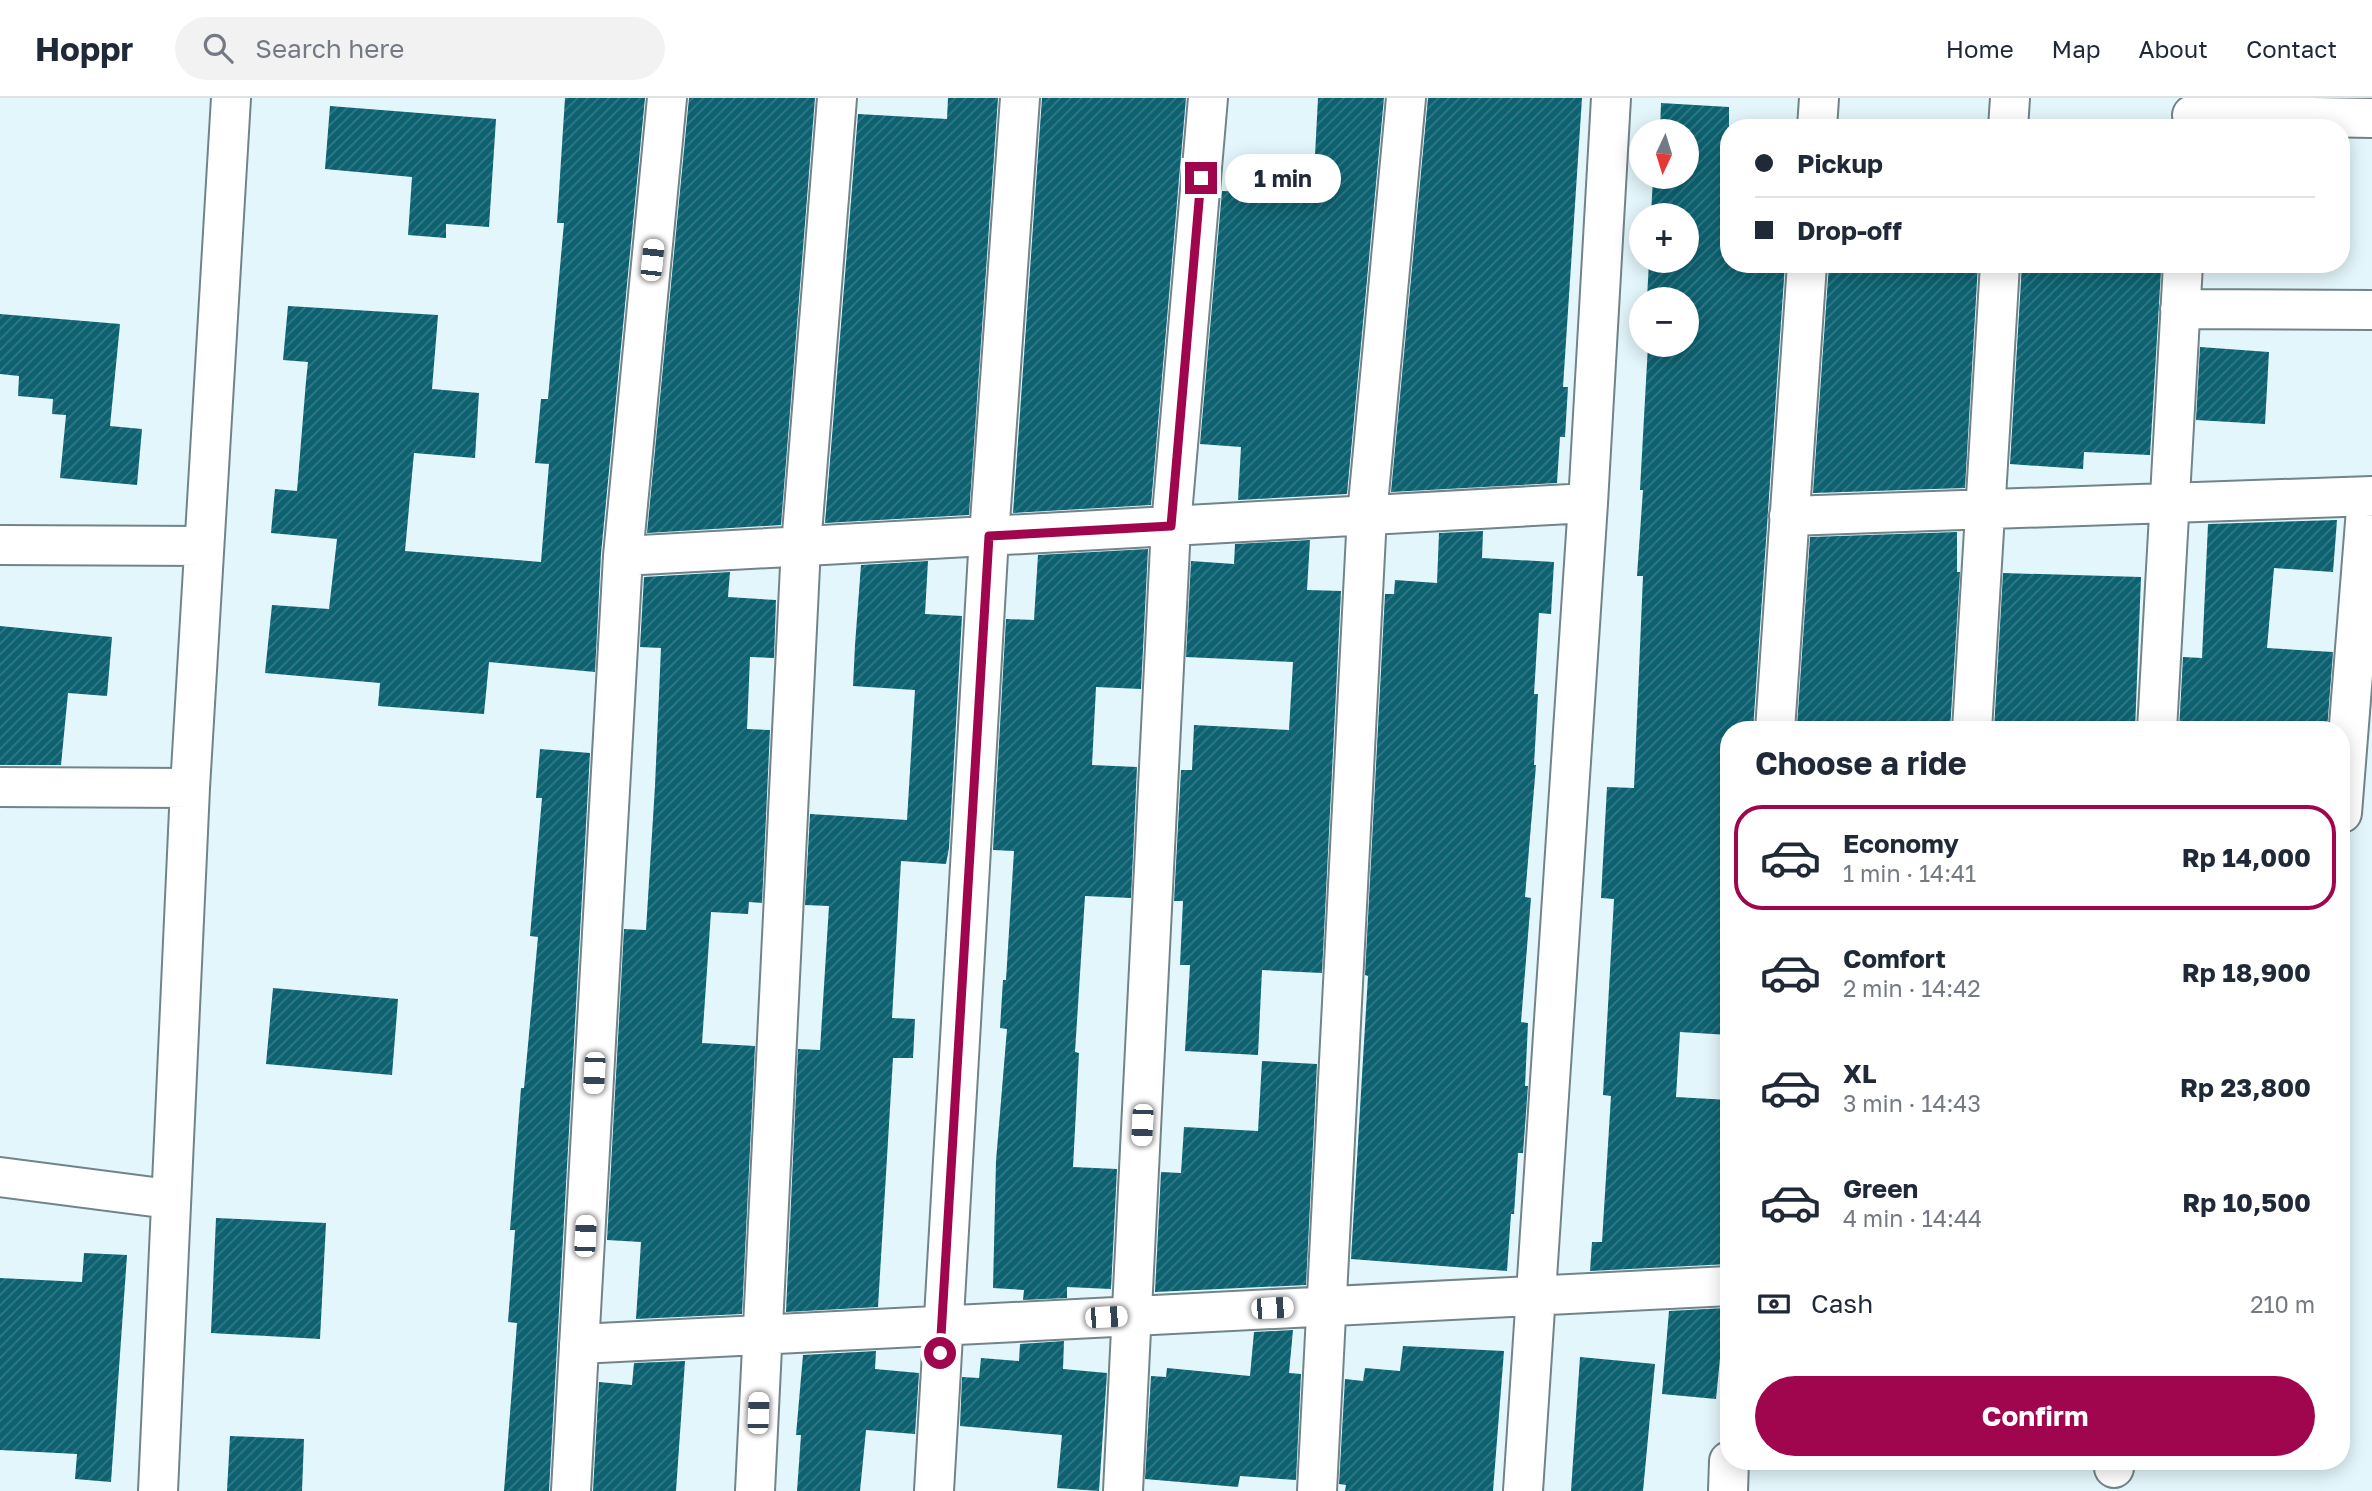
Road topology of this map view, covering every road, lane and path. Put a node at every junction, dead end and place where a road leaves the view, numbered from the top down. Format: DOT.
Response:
graph roads {
  1 [pos="231,98"];
  2 [pos="667,98"];
  3 [pos="837,98"];
  4 [pos="1020,98"];
  5 [pos="1208,98"];
  6 [pos="1406,98"];
  7 [pos="1611,98"];
  8 [pos="1819,98"];
  9 [pos="2010,98"];
  10 [pos="2192,114"];
  11 [pos="2372,118"];
  12 [pos="1818,119"];
  13 [pos="2009,119"];
  14 [pos="1806,273"];
  15 [pos="1999,273"];
  16 [pos="2182,273"];
  17 [pos="2180,309"];
  18 [pos="2372,310"];
  19 [pos="2369,496"];
  20 [pos="1588,503"];
  21 [pos="2170,505"];
  22 [pos="1985,511"];
  23 [pos="1367,515"];
  24 [pos="1789,516"];
  25 [pos="1171,526"];
  26 [pos="989,536"];
  27 [pos="0,545"];
  28 [pos="205,546"];
  29 [pos="801,546"];
  30 [pos="623,556"];
  31 [pos="1776,721"];
  32 [pos="1973,721"];
  33 [pos="2158,721"];
  34 [pos="2350,721"];
  35 [pos="0,787"];
  36 [pos="190,788"];
  37 [pos="0,1177"];
  38 [pos="169,1199"];
  39 [pos="1720,1286"];
  40 [pos="1537,1295"];
  41 [pos="1327,1306"];
  42 [pos="1133,1315"];
  43 [pos="941,1325"];
  44 [pos="761,1334"];
  45 [pos="579,1345"];
  46 [pos="1729,1470"];
  47 [pos="158,1491"];
  48 [pos="572,1491"];
  49 [pos="755,1491"];
  50 [pos="934,1491"];
  51 [pos="1123,1491"];
  52 [pos="1317,1491"];
  53 [pos="1523,1491"];
  54 [pos="1728,1491"];
  1 -- 28 [label="street"];
  2 -- 30 [label="street"];
  3 -- 29 [label="street"];
  4 -- 26 [label="street"];
  5 -- 25 [label="street"];
  6 -- 23 [label="street"];
  7 -- 20 [label="street"];
  8 -- 12 [label="street"];
  9 -- 13 [label="street"];
  10 -- 11 [label="street"];
  14 -- 24 [label="street"];
  15 -- 22 [label="street"];
  16 -- 17 [label="street"];
  17 -- 18 [label="street"];
  17 -- 21 [label="street"];
  19 -- 21 [label="street"];
  19 -- 34 [label="street"];
  20 -- 23 [label="street"];
  20 -- 40 [label="street"];
  21 -- 22 [label="street"];
  21 -- 33 [label="street"];
  22 -- 24 [label="street"];
  22 -- 32 [label="street"];
  23 -- 25 [label="street"];
  23 -- 41 [label="street"];
  24 -- 31 [label="street"];
  25 -- 26 [label="street"];
  25 -- 42 [label="street"];
  26 -- 29 [label="street"];
  26 -- 43 [label="street"];
  27 -- 28 [label="street"];
  28 -- 36 [label="street"];
  29 -- 30 [label="street"];
  29 -- 44 [label="street"];
  30 -- 45 [label="street"];
  35 -- 36 [label="street"];
  36 -- 38 [label="street"];
  37 -- 38 [label="street"];
  38 -- 47 [label="street"];
  39 -- 40 [label="street"];
  40 -- 41 [label="street"];
  40 -- 53 [label="street"];
  41 -- 42 [label="street"];
  41 -- 52 [label="street"];
  42 -- 43 [label="street"];
  42 -- 51 [label="street"];
  43 -- 44 [label="street"];
  43 -- 50 [label="street"];
  44 -- 45 [label="street"];
  44 -- 49 [label="street"];
  45 -- 48 [label="street"];
  46 -- 54 [label="street"];
}
